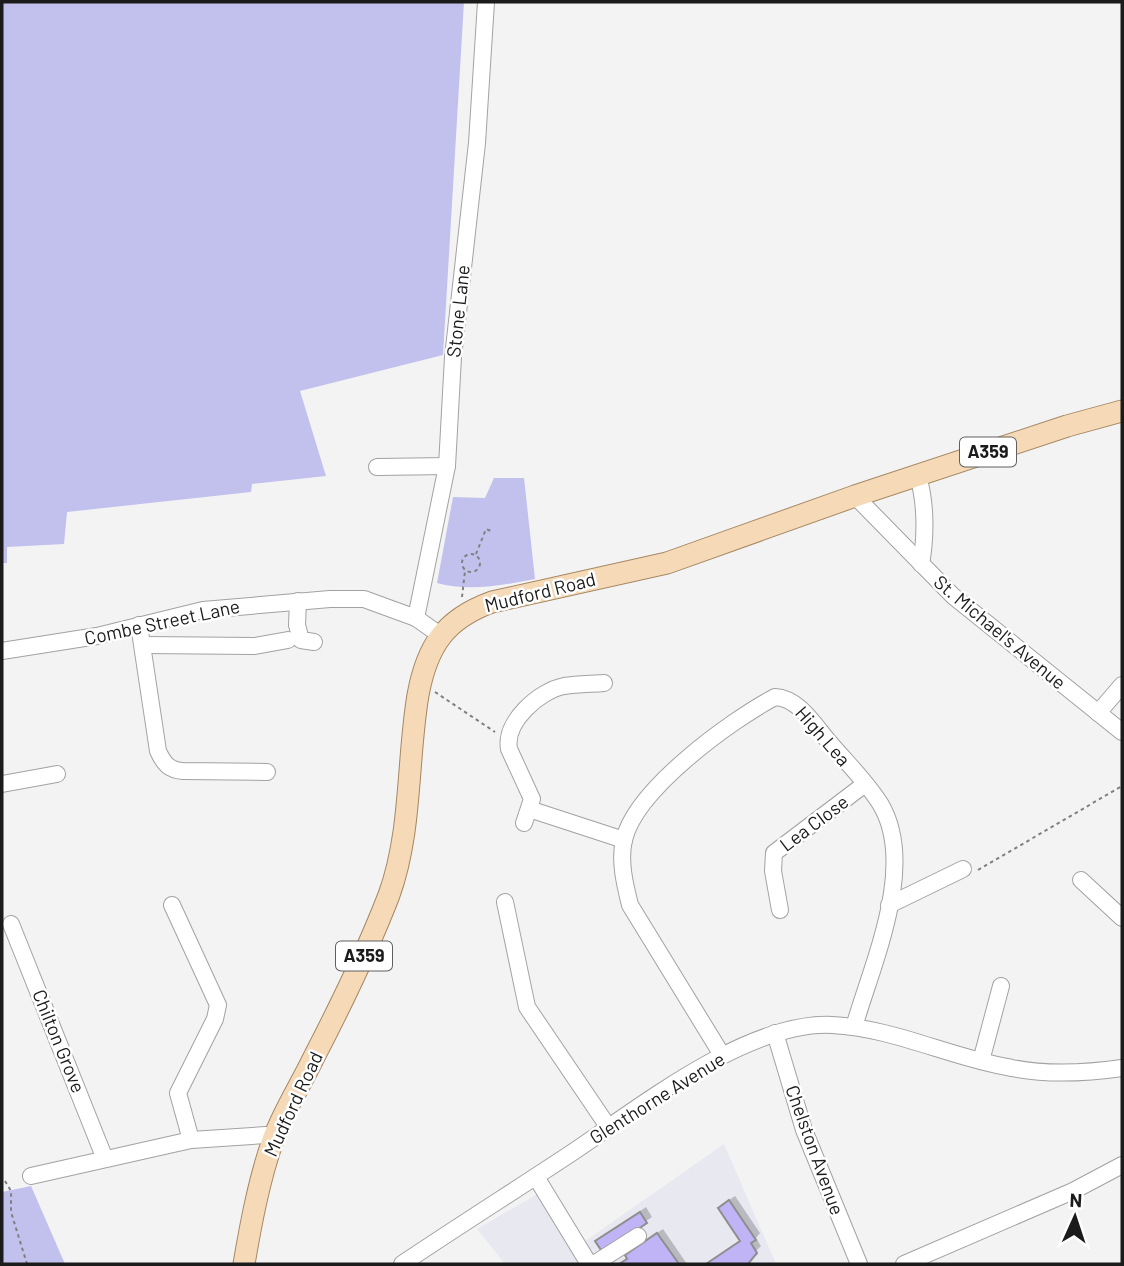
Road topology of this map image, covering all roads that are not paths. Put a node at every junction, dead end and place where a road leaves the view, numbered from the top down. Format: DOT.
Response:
graph roads {
  1 [pos="486,2"];
  2 [pos="1122,411"];
  3 [pos="447,466"];
  4 [pos="377,467"];
  5 [pos="918,475"];
  6 [pos="855,496"];
  7 [pos="921,564"];
  8 [pos="298,601"];
  9 [pos="416,618"];
  10 [pos="139,625"];
  11 [pos="440,635"];
  12 [pos="288,640"];
  13 [pos="314,642"];
  14 [pos="143,645"];
  15 [pos="2,651"];
  16 [pos="604,683"];
  17 [pos="1122,685"];
  18 [pos="1097,713"];
  19 [pos="1122,732"];
  20 [pos="267,772"];
  21 [pos="61,773"];
  22 [pos="865,783"];
  23 [pos="2,784"];
  24 [pos="624,840"];
  25 [pos="963,869"];
  26 [pos="1081,880"];
  27 [pos="505,902"];
  28 [pos="172,905"];
  29 [pos="889,905"];
  30 [pos="779,910"];
  31 [pos="1122,918"];
  32 [pos="11,924"];
  33 [pos="1001,986"];
  34 [pos="853,1027"];
  35 [pos="775,1033"];
  36 [pos="722,1055"];
  37 [pos="981,1061"];
  38 [pos="1122,1068"];
  39 [pos="609,1128"];
  40 [pos="274,1137"];
  41 [pos="191,1140"];
  42 [pos="105,1159"];
  43 [pos="1122,1165"];
  44 [pos="31,1176"];
  45 [pos="536,1177"];
  46 [pos="638,1236"];
  47 [pos="244,1264"];
  48 [pos="402,1264"];
  49 [pos="589,1264"];
  50 [pos="594,1264"];
  51 [pos="859,1264"];
  52 [pos="904,1264"];
  1 -- 3 [label="street, Stone Lane"];
  2 -- 5 [label="main road, Mudford Road / A359"];
  3 -- 4 [label="street"];
  3 -- 9 [label="street, Stone Lane"];
  5 -- 6 [label="main road, Mudford Road / A359"];
  5 -- 7 [label="street"];
  6 -- 7 [label="street, St. Michael's Avenue"];
  6 -- 11 [label="main road, Mudford Road / A359"];
  7 -- 18 [label="street, St. Michael's Avenue"];
  8 -- 9 [label="street, Combe Street Lane"];
  8 -- 10 [label="street, Combe Street Lane"];
  8 -- 13 [label="street"];
  9 -- 11 [label="street, Combe Street Lane"];
  10 -- 14 [label="street"];
  10 -- 15 [label="street, Combe Street Lane"];
  11 -- 40 [label="main road, Mudford Road / A359"];
  12 -- 14 [label="street"];
  14 -- 20 [label="street"];
  16 -- 24 [label="street"];
  17 -- 18 [label="street"];
  18 -- 19 [label="street, St. Michael's Avenue"];
  21 -- 23 [label="street"];
  22 -- 24 [label="street, High Lea"];
  22 -- 29 [label="street, High Lea"];
  22 -- 30 [label="street, Lea Close"];
  24 -- 36 [label="street, High Lea"];
  25 -- 29 [label="street"];
  26 -- 31 [label="street"];
  27 -- 39 [label="street"];
  28 -- 41 [label="street"];
  29 -- 34 [label="street, High Lea"];
  32 -- 42 [label="street, Chilton Grove"];
  33 -- 37 [label="street"];
  34 -- 35 [label="street, Glenthorne Avenue"];
  34 -- 37 [label="street, Glenthorne Avenue"];
  35 -- 36 [label="street, Glenthorne Avenue"];
  35 -- 51 [label="street, Chelston Avenue"];
  36 -- 39 [label="street, Glenthorne Avenue"];
  37 -- 38 [label="street, Glenthorne Avenue"];
  39 -- 45 [label="street, Glenthorne Avenue"];
  40 -- 41 [label="street"];
  40 -- 47 [label="main road, Mudford Road / A359"];
  41 -- 42 [label="street"];
  42 -- 44 [label="street"];
  43 -- 52 [label="street"];
  45 -- 48 [label="street, Glenthorne Avenue"];
  45 -- 49 [label="street"];
  46 -- 50 [label="street"];
}
